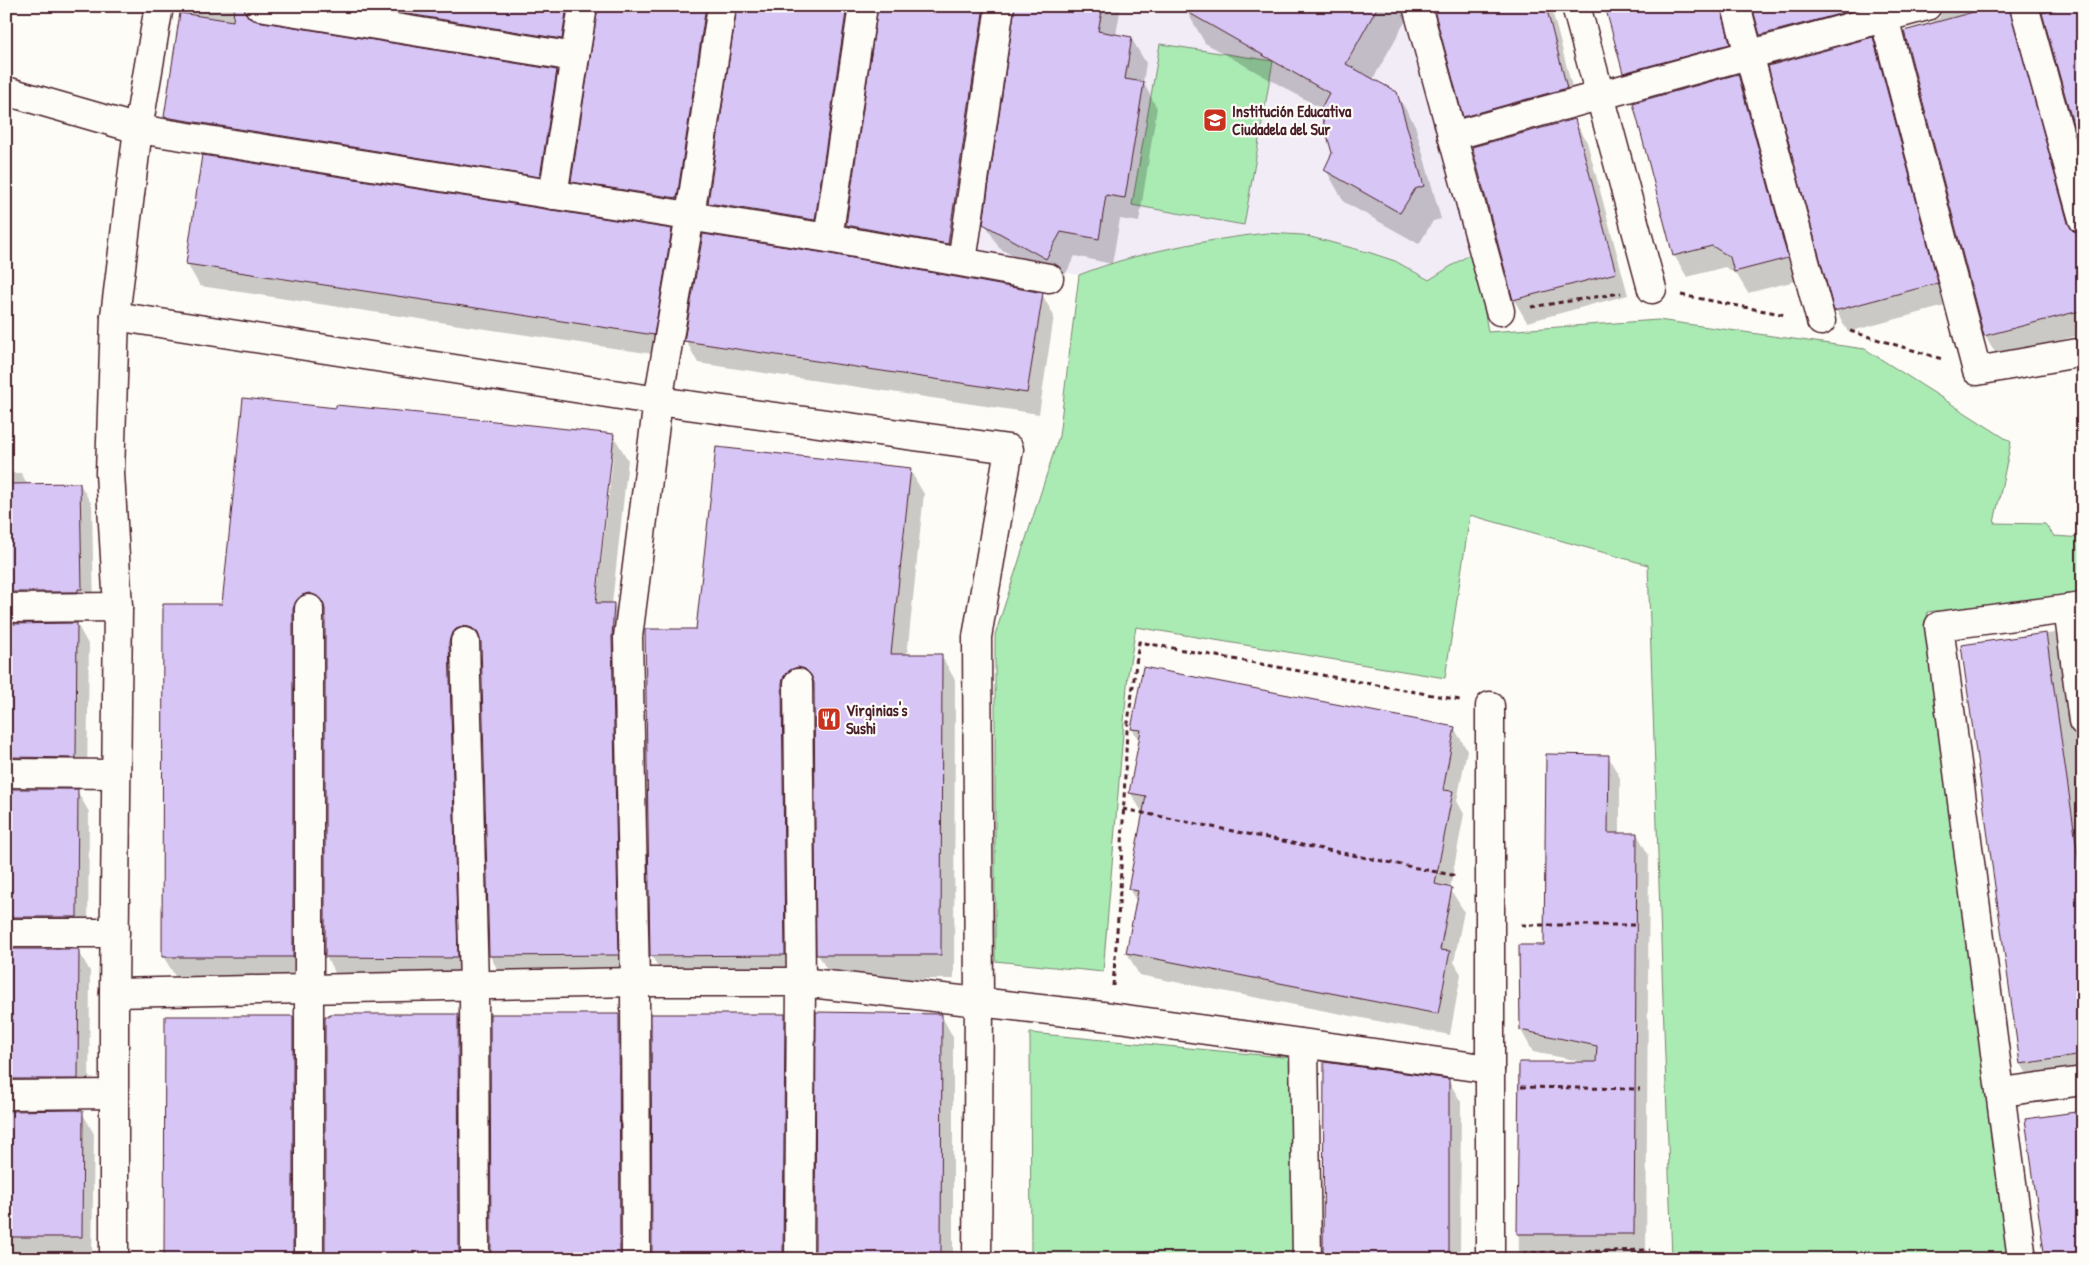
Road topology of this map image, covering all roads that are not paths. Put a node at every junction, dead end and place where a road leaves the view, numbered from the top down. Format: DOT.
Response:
graph roads {
  1 [pos="159,6"];
  2 [pos="260,6"];
  3 [pos="583,6"];
  4 [pos="722,6"];
  5 [pos="863,6"];
  6 [pos="1000,6"];
  7 [pos="1417,6"];
  8 [pos="1576,6"];
  9 [pos="1736,6"];
  10 [pos="1927,6"];
  11 [pos="2024,6"];
  12 [pos="1883,12"];
  13 [pos="1748,54"];
  14 [pos="575,57"];
  15 [pos="6,91"];
  16 [pos="1600,97"];
  17 [pos="138,129"];
  18 [pos="1452,136"];
  19 [pos="553,196"];
  20 [pos="690,216"];
  21 [pos="2083,219"];
  22 [pos="828,238"];
  23 [pos="962,261"];
  24 [pos="1049,278"];
  25 [pos="1652,289"];
  26 [pos="1500,311"];
  27 [pos="115,316"];
  28 [pos="1821,321"];
  29 [pos="2083,352"];
  30 [pos="658,401"];
  31 [pos="118,607"];
  32 [pos="6,608"];
  33 [pos="2075,608"];
  34 [pos="309,609"];
  35 [pos="465,642"];
  36 [pos="798,683"];
  37 [pos="1490,706"];
  38 [pos="2083,721"];
  39 [pos="6,773"];
  40 [pos="116,774"];
  41 [pos="115,933"];
  42 [pos="6,934"];
  43 [pos="635,982"];
  44 [pos="801,982"];
  45 [pos="474,985"];
  46 [pos="310,989"];
  47 [pos="114,993"];
  48 [pos="979,1003"];
  49 [pos="1304,1045"];
  50 [pos="1490,1078"];
  51 [pos="2083,1080"];
  52 [pos="2002,1092"];
  53 [pos="114,1094"];
  54 [pos="6,1095"];
  55 [pos="1490,1256"];
  56 [pos="114,1259"];
  57 [pos="309,1259"];
  58 [pos="475,1259"];
  59 [pos="636,1259"];
  60 [pos="799,1259"];
  61 [pos="977,1259"];
  62 [pos="1308,1259"];
  63 [pos="2022,1259"];
  1 -- 17 [label="street"];
  2 -- 14 [label="street"];
  3 -- 14 [label="street"];
  4 -- 20 [label="street"];
  5 -- 22 [label="street"];
  6 -- 23 [label="street"];
  7 -- 18 [label="street"];
  8 -- 16 [label="street"];
  9 -- 13 [label="street"];
  10 -- 12 [label="street"];
  11 -- 21 [label="street"];
  12 -- 13 [label="street"];
  12 -- 29 [label="street"];
  13 -- 16 [label="street"];
  13 -- 28 [label="street"];
  14 -- 19 [label="street"];
  15 -- 17 [label="street"];
  16 -- 18 [label="street"];
  16 -- 25 [label="street"];
  17 -- 19 [label="street"];
  17 -- 27 [label="street"];
  18 -- 26 [label="street"];
  19 -- 20 [label="street"];
  20 -- 22 [label="street"];
  20 -- 30 [label="street"];
  22 -- 23 [label="street"];
  23 -- 24 [label="street"];
  27 -- 30 [label="street"];
  27 -- 31 [label="street"];
  30 -- 43 [label="street"];
  30 -- 48 [label="street"];
  31 -- 32 [label="street"];
  31 -- 40 [label="street"];
  33 -- 38 [label="street"];
  33 -- 52 [label="street"];
  34 -- 46 [label="street"];
  35 -- 45 [label="street"];
  36 -- 44 [label="street"];
  37 -- 50 [label="street"];
  39 -- 40 [label="street"];
  40 -- 41 [label="street"];
  41 -- 42 [label="street"];
  41 -- 47 [label="street"];
  43 -- 44 [label="street"];
  43 -- 45 [label="street"];
  43 -- 59 [label="street"];
  44 -- 48 [label="street"];
  44 -- 60 [label="street"];
  45 -- 46 [label="street"];
  45 -- 58 [label="street"];
  46 -- 47 [label="street"];
  46 -- 57 [label="street"];
  47 -- 53 [label="street"];
  48 -- 49 [label="street"];
  48 -- 61 [label="street"];
  49 -- 50 [label="street"];
  49 -- 62 [label="street"];
  50 -- 55 [label="street"];
  51 -- 52 [label="street"];
  52 -- 63 [label="street"];
  53 -- 54 [label="street"];
  53 -- 56 [label="street"];
}
